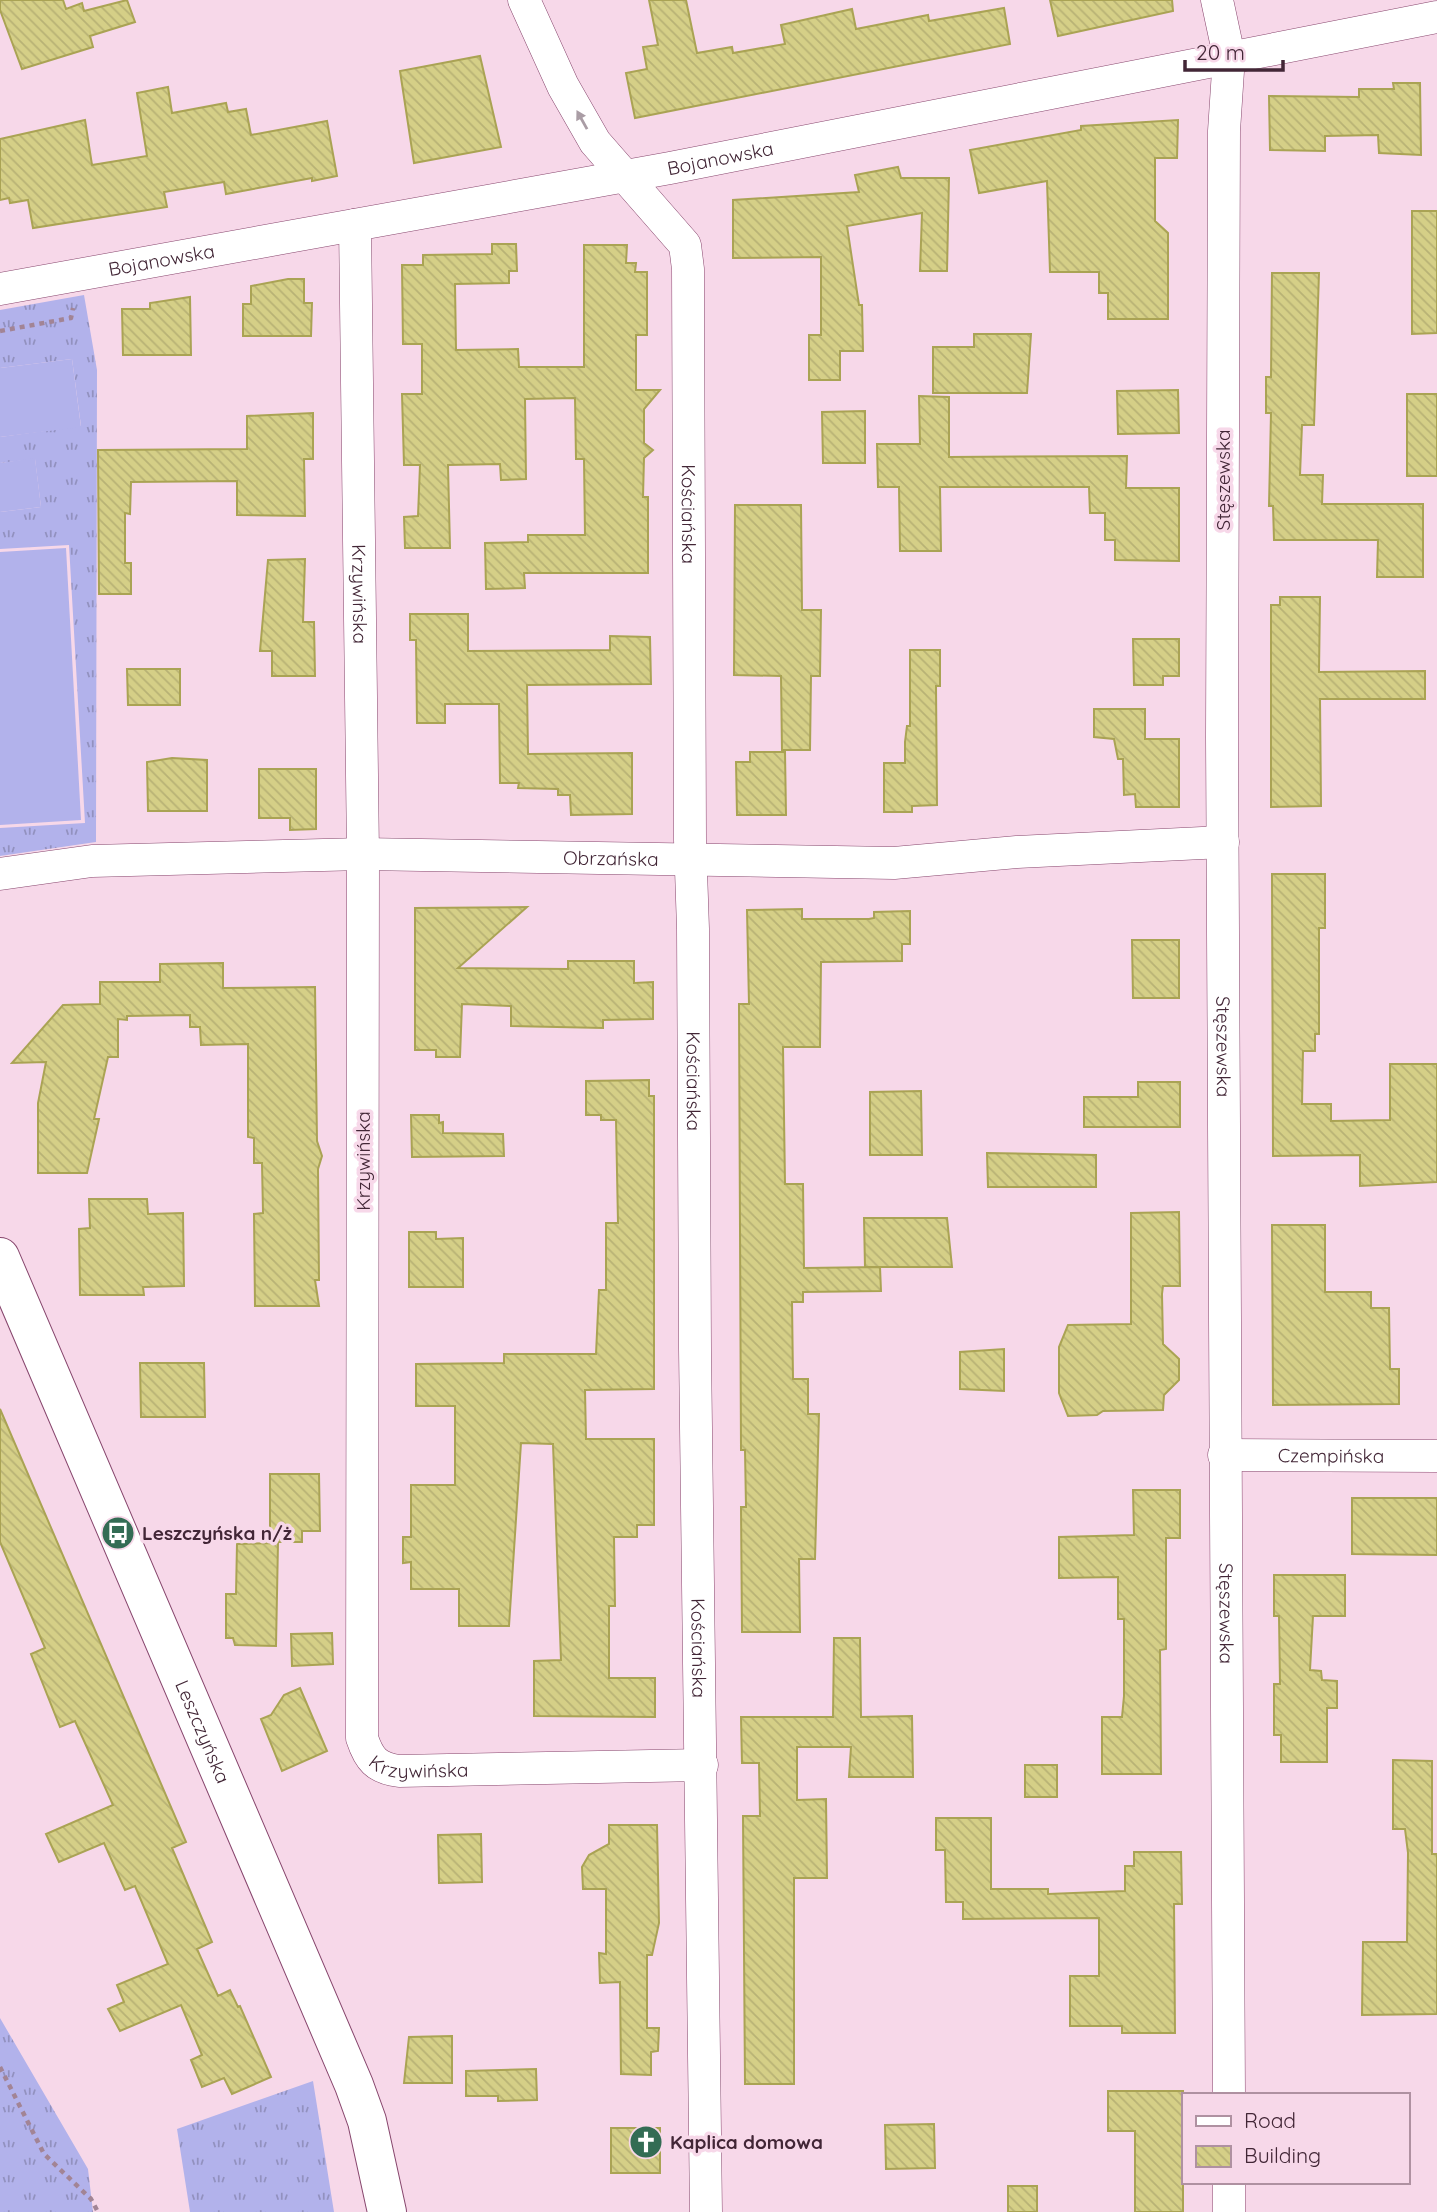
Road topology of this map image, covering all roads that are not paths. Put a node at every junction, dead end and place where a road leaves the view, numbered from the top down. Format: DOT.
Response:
graph roads {
  1 [pos="524,0"];
  2 [pos="1217,0"];
  3 [pos="1437,17"];
  4 [pos="1229,56"];
  5 [pos="623,175"];
  6 [pos="355,225"];
  7 [pos="0,289"];
  8 [pos="1223,842"];
  9 [pos="363,854"];
  10 [pos="690,862"];
  11 [pos="0,874"];
  12 [pos="0,1257"];
  13 [pos="1224,1455"];
  14 [pos="1437,1456"];
  15 [pos="702,1765"];
  16 [pos="1229,2093"];
  17 [pos="1229,2184"];
  18 [pos="387,2212"];
  19 [pos="706,2212"];
  20 [pos="1229,2212"];
  5 -- 1 [label="street, Kościańska, one-way"];
  2 -- 4 [label="street, Stęszewska"];
  3 -- 4 [label="street, Bojanowska"];
  4 -- 5 [label="street, Bojanowska"];
  4 -- 8 [label="street, Stęszewska"];
  5 -- 6 [label="street, Bojanowska"];
  5 -- 10 [label="street, Kościańska"];
  6 -- 7 [label="street, Bojanowska"];
  6 -- 9 [label="street, Krzywińska"];
  8 -- 10 [label="street, Obrzańska"];
  8 -- 13 [label="street, Stęszewska"];
  9 -- 10 [label="street, Obrzańska"];
  9 -- 11 [label="street, Obrzańska"];
  9 -- 15 [label="street, Krzywińska"];
  10 -- 15 [label="street, Kościańska"];
  12 -- 18 [label="street, Leszczyńska"];
  13 -- 14 [label="street, Czempińska"];
  13 -- 16 [label="street, Stęszewska"];
  15 -- 19 [label="street, Kościańska"];
  17 -- 20 [label="street"];
}
